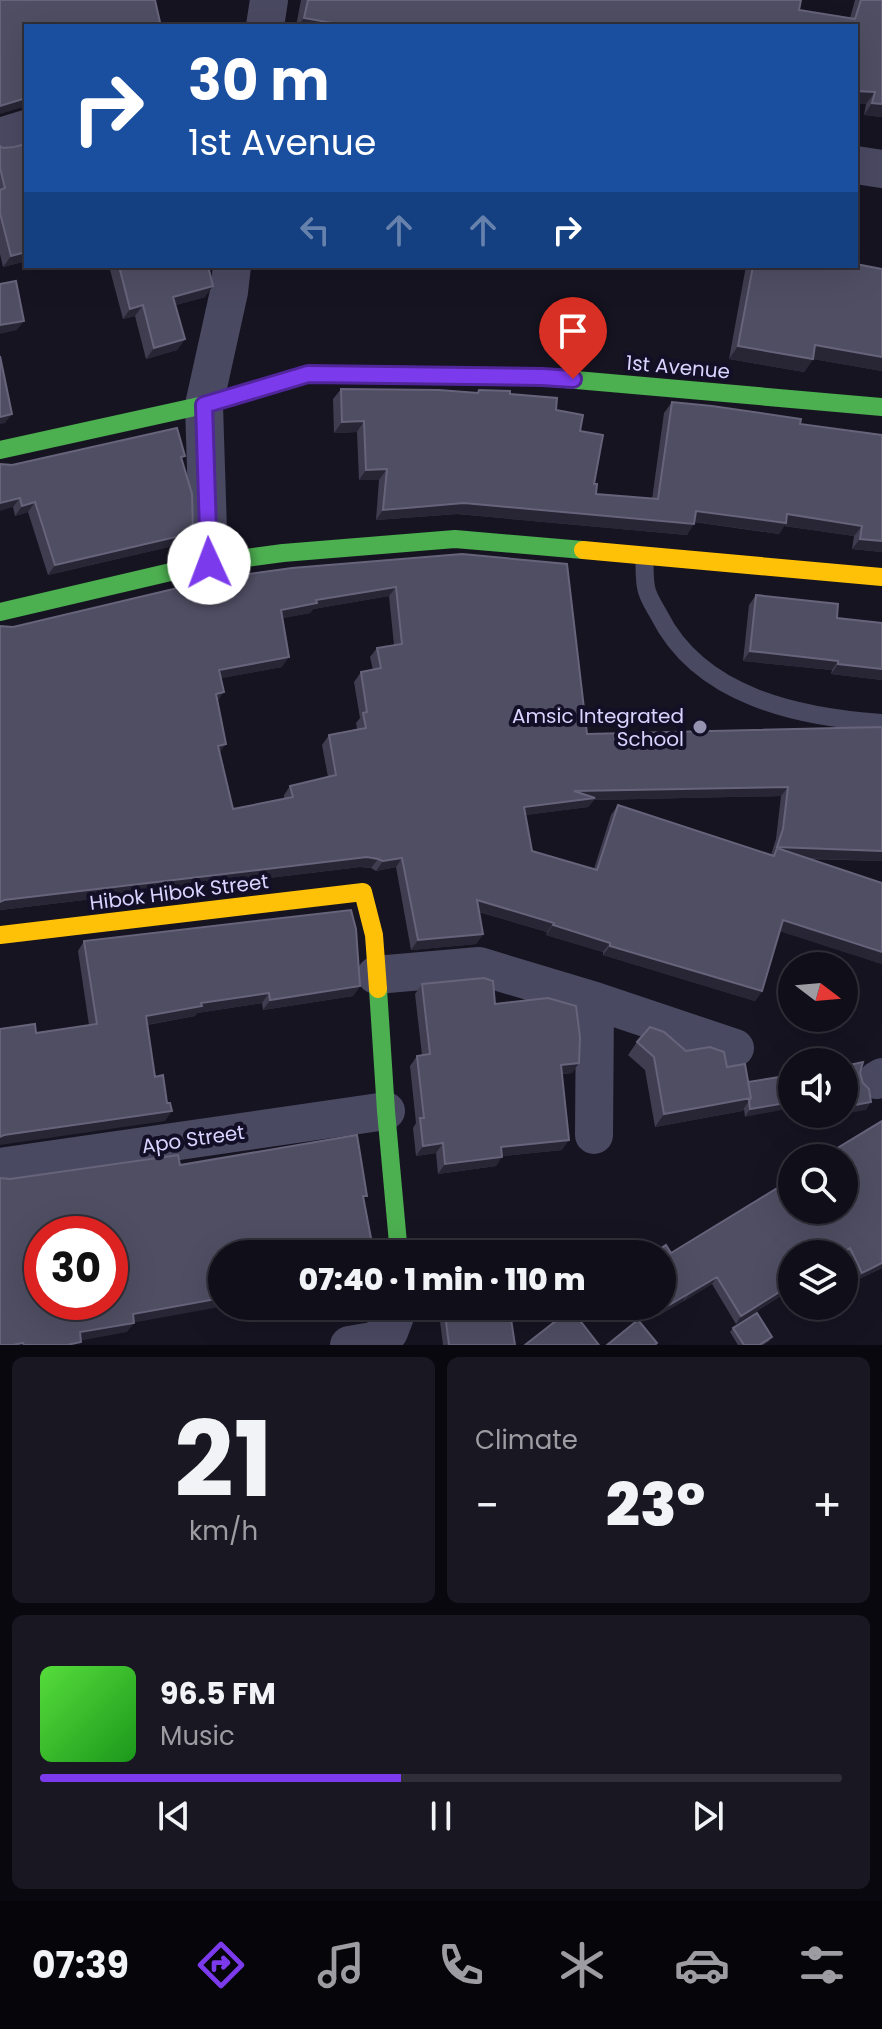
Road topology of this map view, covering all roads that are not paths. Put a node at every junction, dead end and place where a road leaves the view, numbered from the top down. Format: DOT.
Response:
graph roads {
  1 [pos="269,0"];
  2 [pos="265,24"];
  3 [pos="24,130"];
  4 [pos="0,137"];
  5 [pos="858,165"];
  6 [pos="882,169"];
  7 [pos="232,268"];
  8 [pos="204,405"];
  9 [pos="882,407"];
  10 [pos="0,450"];
  11 [pos="644,556"];
  12 [pos="209,563"];
  13 [pos="882,577"];
  14 [pos="0,612"];
  15 [pos="882,723"];
  16 [pos="0,935"];
  17 [pos="376,975"];
  18 [pos="595,1001"];
  19 [pos="735,1048"];
  20 [pos="386,1111"];
  21 [pos="594,1135"];
  22 [pos="0,1167"];
  23 [pos="398,1240"];
  24 [pos="394,1320"];
  25 [pos="361,1343"];
  1 -- 2 [label="street"];
  3 -- 4 [label="street"];
  5 -- 6 [label="street"];
  7 -- 8 [label="street"];
  8 -- 9 [label="street, 1st Avenue"];
  8 -- 10 [label="street, 1st Avenue"];
  8 -- 12 [label="street"];
  11 -- 12 [label="street"];
  11 -- 13 [label="street"];
  11 -- 15 [label="lane"];
  12 -- 14 [label="street"];
  16 -- 17 [label="street, Hibok Hibok Street"];
  17 -- 18 [label="street"];
  17 -- 20 [label="street"];
  18 -- 19 [label="street"];
  18 -- 21 [label="street"];
  20 -- 22 [label="street, Apo Street"];
  20 -- 23 [label="street"];
  24 -- 25 [label="street"];
}
